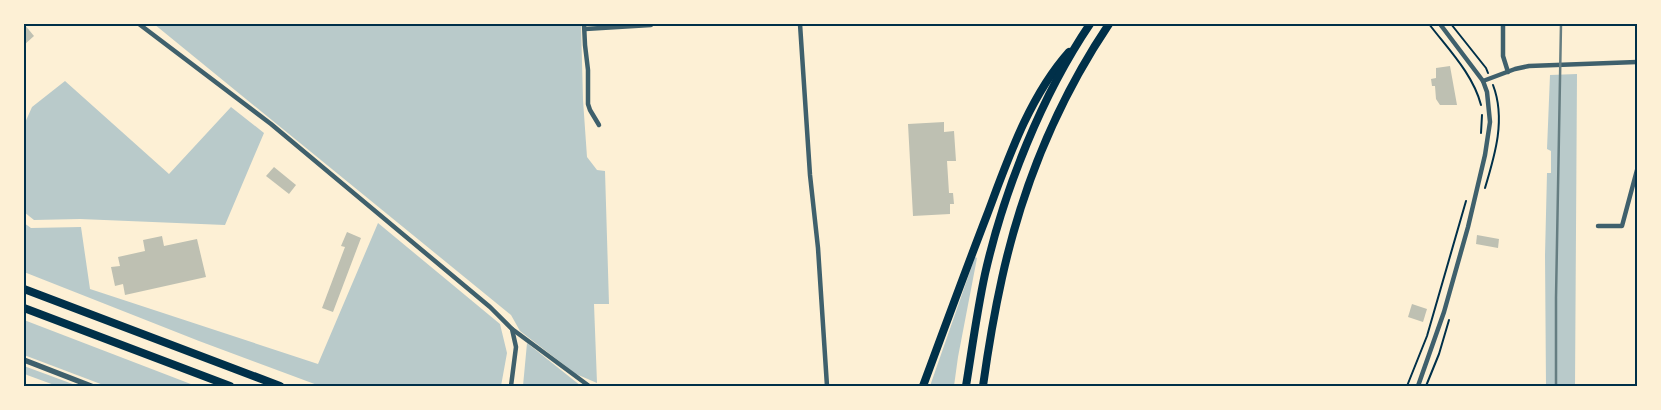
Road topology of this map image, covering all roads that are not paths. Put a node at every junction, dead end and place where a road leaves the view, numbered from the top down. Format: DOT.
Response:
graph roads {
  1 [pos="139,24"];
  2 [pos="800,24"];
  3 [pos="1090,24"];
  4 [pos="1109,24"];
  5 [pos="1440,24"];
  6 [pos="1503,24"];
  7 [pos="651,25"];
  8 [pos="585,26"];
  9 [pos="1078,42"];
  10 [pos="1637,62"];
  11 [pos="1508,72"];
  12 [pos="1483,81"];
  13 [pos="599,125"];
  14 [pos="1637,170"];
  15 [pos="1598,226"];
  16 [pos="24,289"];
  17 [pos="24,308"];
  18 [pos="512,328"];
  19 [pos="24,360"];
  20 [pos="91,386"];
  21 [pos="230,386"];
  22 [pos="280,386"];
  23 [pos="511,386"];
  24 [pos="589,386"];
  25 [pos="827,386"];
  26 [pos="923,386"];
  27 [pos="966,386"];
  28 [pos="983,386"];
  29 [pos="1418,386"];
  1 -- 18 [label="street"];
  2 -- 25 [label="street"];
  3 -- 9 [label="highway"];
  4 -- 28 [label="highway"];
  5 -- 12 [label="street"];
  6 -- 11 [label="street"];
  7 -- 8 [label="street"];
  8 -- 13 [label="street"];
  9 -- 26 [label="highway"];
  9 -- 27 [label="highway"];
  10 -- 11 [label="street"];
  11 -- 12 [label="street"];
  12 -- 29 [label="street"];
  14 -- 15 [label="street"];
  16 -- 22 [label="highway"];
  17 -- 21 [label="highway"];
  18 -- 23 [label="street"];
  18 -- 24 [label="street"];
  19 -- 20 [label="street"];
}
